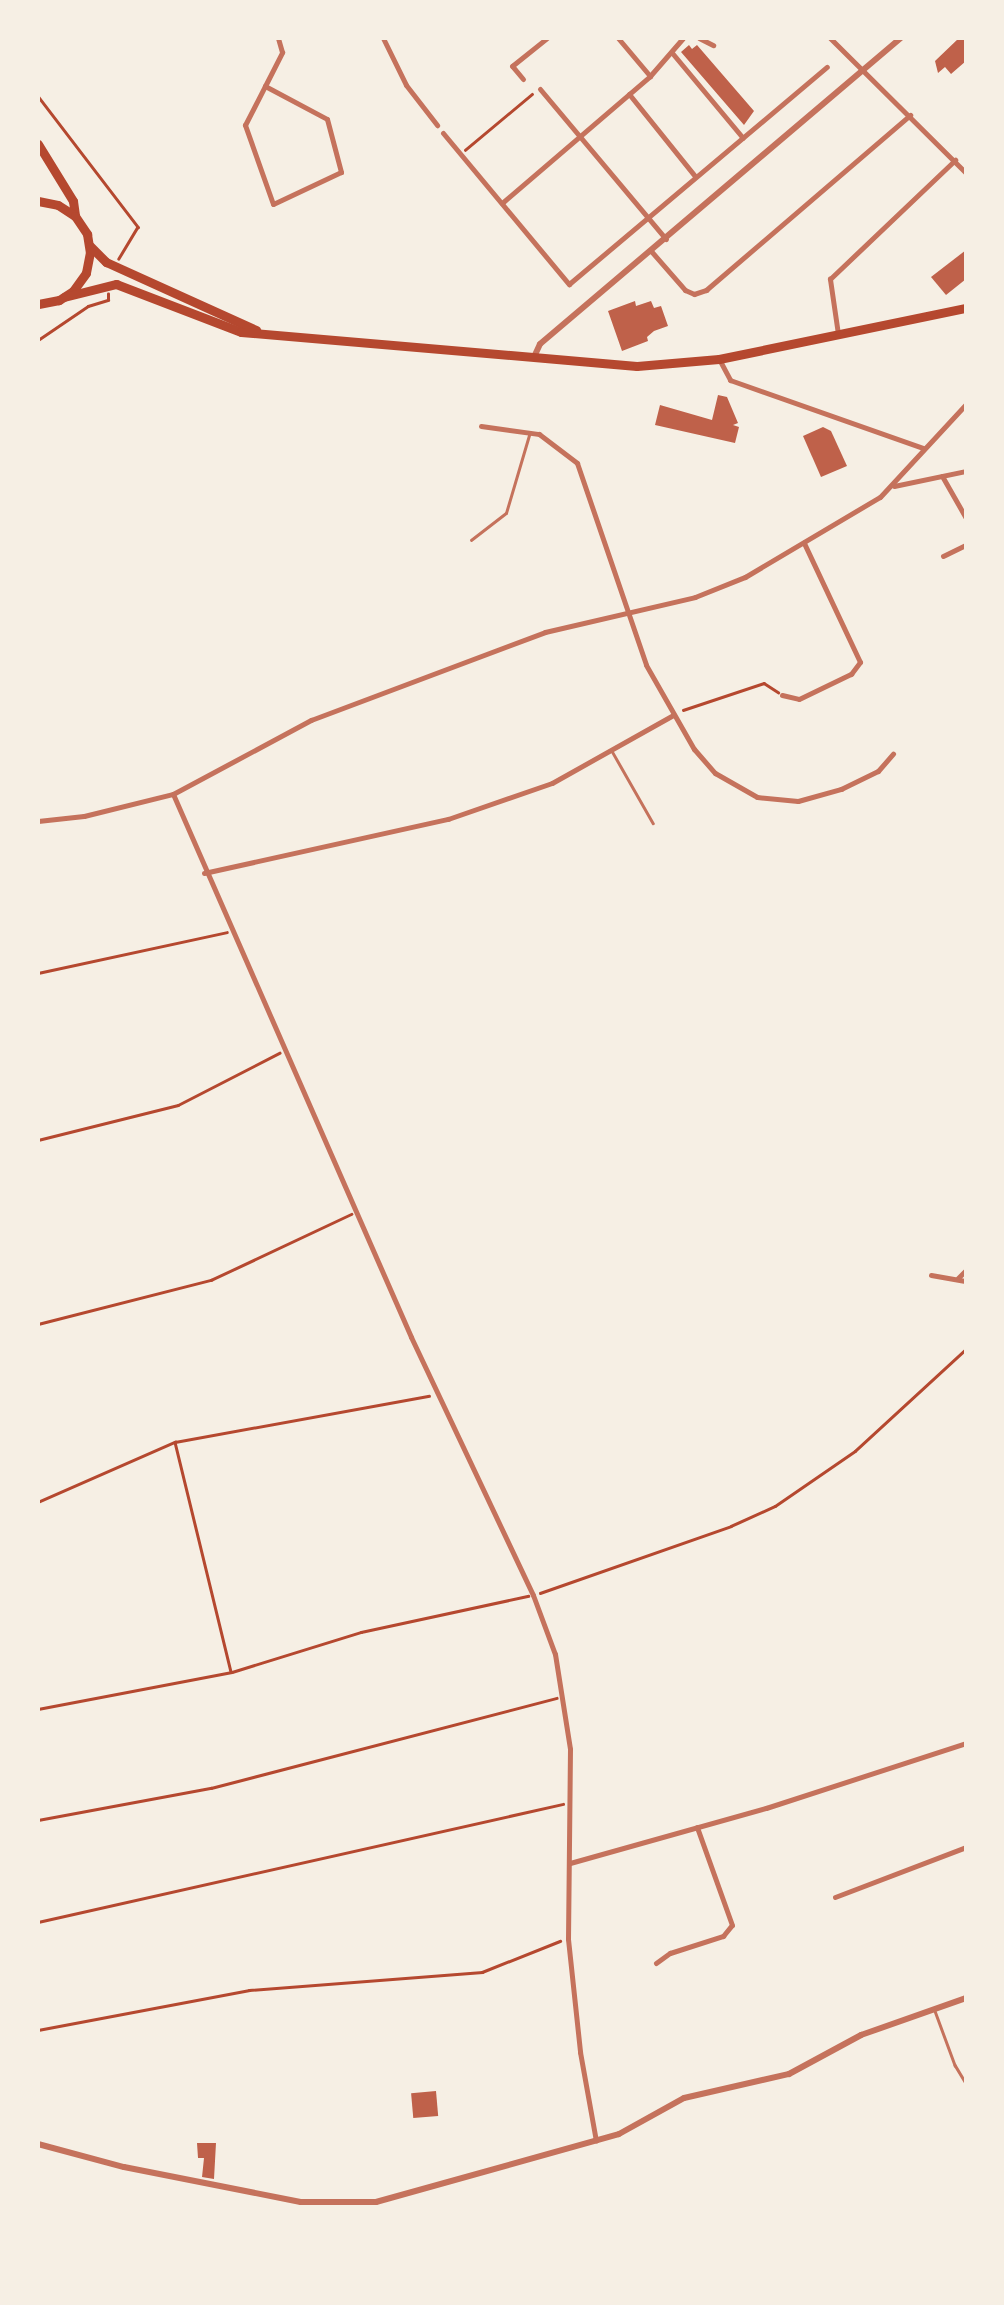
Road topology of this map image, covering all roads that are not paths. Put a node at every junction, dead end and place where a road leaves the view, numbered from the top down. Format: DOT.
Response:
graph roads {
  1 [pos="278,38"];
  2 [pos="383,38"];
  3 [pos="547,38"];
  4 [pos="618,38"];
  5 [pos="683,38"];
  6 [pos="699,38"];
  7 [pos="830,38"];
  8 [pos="900,38"];
  9 [pos="713,44"];
  10 [pos="673,54"];
  11 [pos="827,67"];
  12 [pos="862,70"];
  13 [pos="650,76"];
  14 [pos="522,79"];
  15 [pos="265,86"];
  16 [pos="540,88"];
  17 [pos="629,94"];
  18 [pos="910,115"];
  19 [pos="438,125"];
  20 [pos="442,133"];
  21 [pos="580,138"];
  22 [pos="742,138"];
  23 [pos="38,144"];
  24 [pos="955,160"];
  25 [pos="966,173"];
  26 [pos="695,176"];
  27 [pos="38,201"];
  28 [pos="502,203"];
  29 [pos="75,216"];
  30 [pos="648,218"];
  31 [pos="666,239"];
  32 [pos="90,246"];
  33 [pos="651,251"];
  34 [pos="64,297"];
  35 [pos="39,305"];
  36 [pos="966,308"];
  37 [pos="258,331"];
  38 [pos="838,334"];
  39 [pos="534,357"];
  40 [pos="719,359"];
  41 [pos="966,404"];
  42 [pos="482,426"];
  43 [pos="530,431"];
  44 [pos="923,448"];
  45 [pos="966,471"];
  46 [pos="942,476"];
  47 [pos="894,486"];
  48 [pos="966,518"];
  49 [pos="471,540"];
  50 [pos="804,542"];
  51 [pos="966,544"];
  52 [pos="943,556"];
  53 [pos="628,613"];
  54 [pos="782,695"];
  55 [pos="673,715"];
  56 [pos="611,750"];
  57 [pos="893,754"];
  58 [pos="173,794"];
  59 [pos="38,821"];
  60 [pos="653,823"];
  61 [pos="204,873"];
  62 [pos="966,1270"];
  63 [pos="930,1275"];
  64 [pos="958,1278"];
  65 [pos="966,1282"];
  66 [pos="966,1742"];
  67 [pos="697,1827"];
  68 [pos="966,1847"];
  69 [pos="570,1862"];
  70 [pos="834,1897"];
  71 [pos="656,1962"];
  72 [pos="966,1998"];
  73 [pos="934,2009"];
  74 [pos="966,2082"];
  75 [pos="597,2142"];
  76 [pos="38,2144"];
  1 -- 15 [label="street"];
  2 -- 19 [label="street"];
  3 -- 14 [label="street"];
  4 -- 13 [label="street"];
  5 -- 10 [label="street"];
  6 -- 9 [label="street"];
  7 -- 12 [label="street"];
  8 -- 12 [label="street"];
  10 -- 13 [label="street"];
  10 -- 22 [label="street"];
  11 -- 22 [label="street"];
  12 -- 18 [label="street"];
  12 -- 31 [label="street"];
  13 -- 17 [label="street"];
  15 -- 15 [label="street"];
  16 -- 21 [label="street"];
  17 -- 21 [label="street"];
  17 -- 26 [label="street"];
  18 -- 24 [label="street"];
  18 -- 33 [label="street"];
  20 -- 28 [label="street"];
  21 -- 28 [label="street"];
  21 -- 30 [label="street"];
  22 -- 26 [label="street"];
  23 -- 29 [label="main road"];
  24 -- 25 [label="street"];
  24 -- 38 [label="street"];
  26 -- 30 [label="street"];
  27 -- 29 [label="main road"];
  28 -- 30 [label="street"];
  29 -- 32 [label="main road"];
  30 -- 31 [label="street"];
  31 -- 33 [label="street"];
  32 -- 34 [label="main road"];
  32 -- 37 [label="main road"];
  33 -- 39 [label="street"];
  34 -- 35 [label="main road"];
  34 -- 37 [label="main road"];
  36 -- 38 [label="main road"];
  37 -- 39 [label="main road"];
  38 -- 40 [label="main road"];
  39 -- 40 [label="main road"];
  40 -- 44 [label="street"];
  41 -- 44 [label="street"];
  42 -- 43 [label="street"];
  43 -- 49 [label="lane"];
  43 -- 53 [label="street"];
  44 -- 47 [label="street"];
  45 -- 46 [label="street"];
  46 -- 47 [label="street"];
  46 -- 48 [label="street"];
  47 -- 50 [label="street"];
  50 -- 53 [label="street"];
  50 -- 54 [label="street"];
  51 -- 52 [label="street"];
  53 -- 55 [label="street"];
  53 -- 58 [label="street"];
  55 -- 56 [label="street"];
  55 -- 57 [label="street"];
  56 -- 60 [label="lane"];
  56 -- 61 [label="street"];
  58 -- 59 [label="street"];
  58 -- 61 [label="street"];
  61 -- 69 [label="street"];
  62 -- 64 [label="street"];
  63 -- 64 [label="street"];
  64 -- 65 [label="street"];
  66 -- 67 [label="street"];
  67 -- 69 [label="street"];
  67 -- 71 [label="street"];
  68 -- 70 [label="street"];
  69 -- 75 [label="street"];
  72 -- 73 [label="street"];
  73 -- 74 [label="lane"];
  73 -- 75 [label="street"];
  75 -- 76 [label="street"];
}
